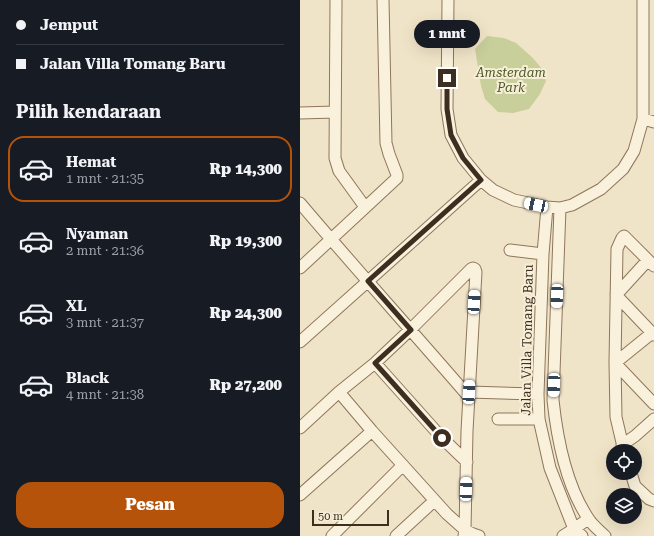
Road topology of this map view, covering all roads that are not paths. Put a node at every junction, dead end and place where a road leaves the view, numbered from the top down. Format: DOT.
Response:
graph roads {
  1 [pos="336,0"];
  2 [pos="383,0"];
  3 [pos="448,0"];
  4 [pos="643,0"];
  5 [pos="336,112"];
  6 [pos="300,113"];
  7 [pos="648,114"];
  8 [pos="481,180"];
  9 [pos="300,204"];
  10 [pos="365,207"];
  11 [pos="547,207"];
  12 [pos="560,208"];
  13 [pos="331,239"];
  14 [pos="510,250"];
  15 [pos="543,254"];
  16 [pos="651,263"];
  17 [pos="300,268"];
  18 [pos="368,281"];
  19 [pos="616,295"];
  20 [pos="411,330"];
  21 [pos="653,334"];
  22 [pos="300,342"];
  23 [pos="375,363"];
  24 [pos="615,363"];
  25 [pos="339,392"];
  26 [pos="538,394"];
  27 [pos="469,395"];
  28 [pos="654,404"];
  29 [pos="498,419"];
  30 [pos="539,419"];
  31 [pos="654,419"];
  32 [pos="300,428"];
  33 [pos="372,431"];
  34 [pos="622,444"];
  35 [pos="627,444"];
  36 [pos="466,462"];
  37 [pos="403,465"];
  38 [pos="633,480"];
  39 [pos="300,495"];
  40 [pos="434,501"];
  41 [pos="654,501"];
  42 [pos="588,519"];
  43 [pos="465,533"];
  44 [pos="578,533"];
  45 [pos="332,536"];
  46 [pos="396,536"];
  47 [pos="479,536"];
  48 [pos="563,536"];
  49 [pos="605,536"];
  1 -- 5 [label="street"];
  2 -- 10 [label="street"];
  3 -- 8 [label="street"];
  4 -- 7 [label="street"];
  5 -- 6 [label="street"];
  5 -- 10 [label="street"];
  7 -- 12 [label="street"];
  8 -- 11 [label="street"];
  8 -- 18 [label="street"];
  9 -- 13 [label="street"];
  10 -- 13 [label="street"];
  11 -- 12 [label="street"];
  11 -- 15 [label="street, Jalan Villa Tomang Baru"];
  12 -- 42 [label="street"];
  13 -- 17 [label="street"];
  13 -- 18 [label="street"];
  14 -- 15 [label="street"];
  15 -- 26 [label="street, Jalan Villa Tomang Baru"];
  16 -- 19 [label="street"];
  16 -- 19 [label="street"];
  18 -- 20 [label="street"];
  18 -- 22 [label="street"];
  19 -- 21 [label="street"];
  19 -- 24 [label="street"];
  20 -- 23 [label="street"];
  20 -- 27 [label="street"];
  20 -- 27 [label="street"];
  21 -- 24 [label="street"];
  23 -- 25 [label="street"];
  23 -- 36 [label="street"];
  24 -- 28 [label="street"];
  24 -- 34 [label="street"];
  25 -- 32 [label="street"];
  25 -- 33 [label="street"];
  26 -- 27 [label="street"];
  26 -- 30 [label="street, Jalan Villa Tomang Baru"];
  27 -- 36 [label="street"];
  29 -- 30 [label="street"];
  30 -- 44 [label="street, Jalan Villa Tomang Baru"];
  31 -- 35 [label="street"];
  33 -- 37 [label="street"];
  33 -- 39 [label="street"];
  36 -- 43 [label="street"];
  37 -- 40 [label="street"];
  37 -- 45 [label="street"];
  38 -- 41 [label="street"];
  40 -- 43 [label="street"];
  40 -- 46 [label="street"];
  42 -- 44 [label="street"];
  42 -- 49 [label="street"];
  43 -- 47 [label="street"];
  44 -- 48 [label="street"];
}
